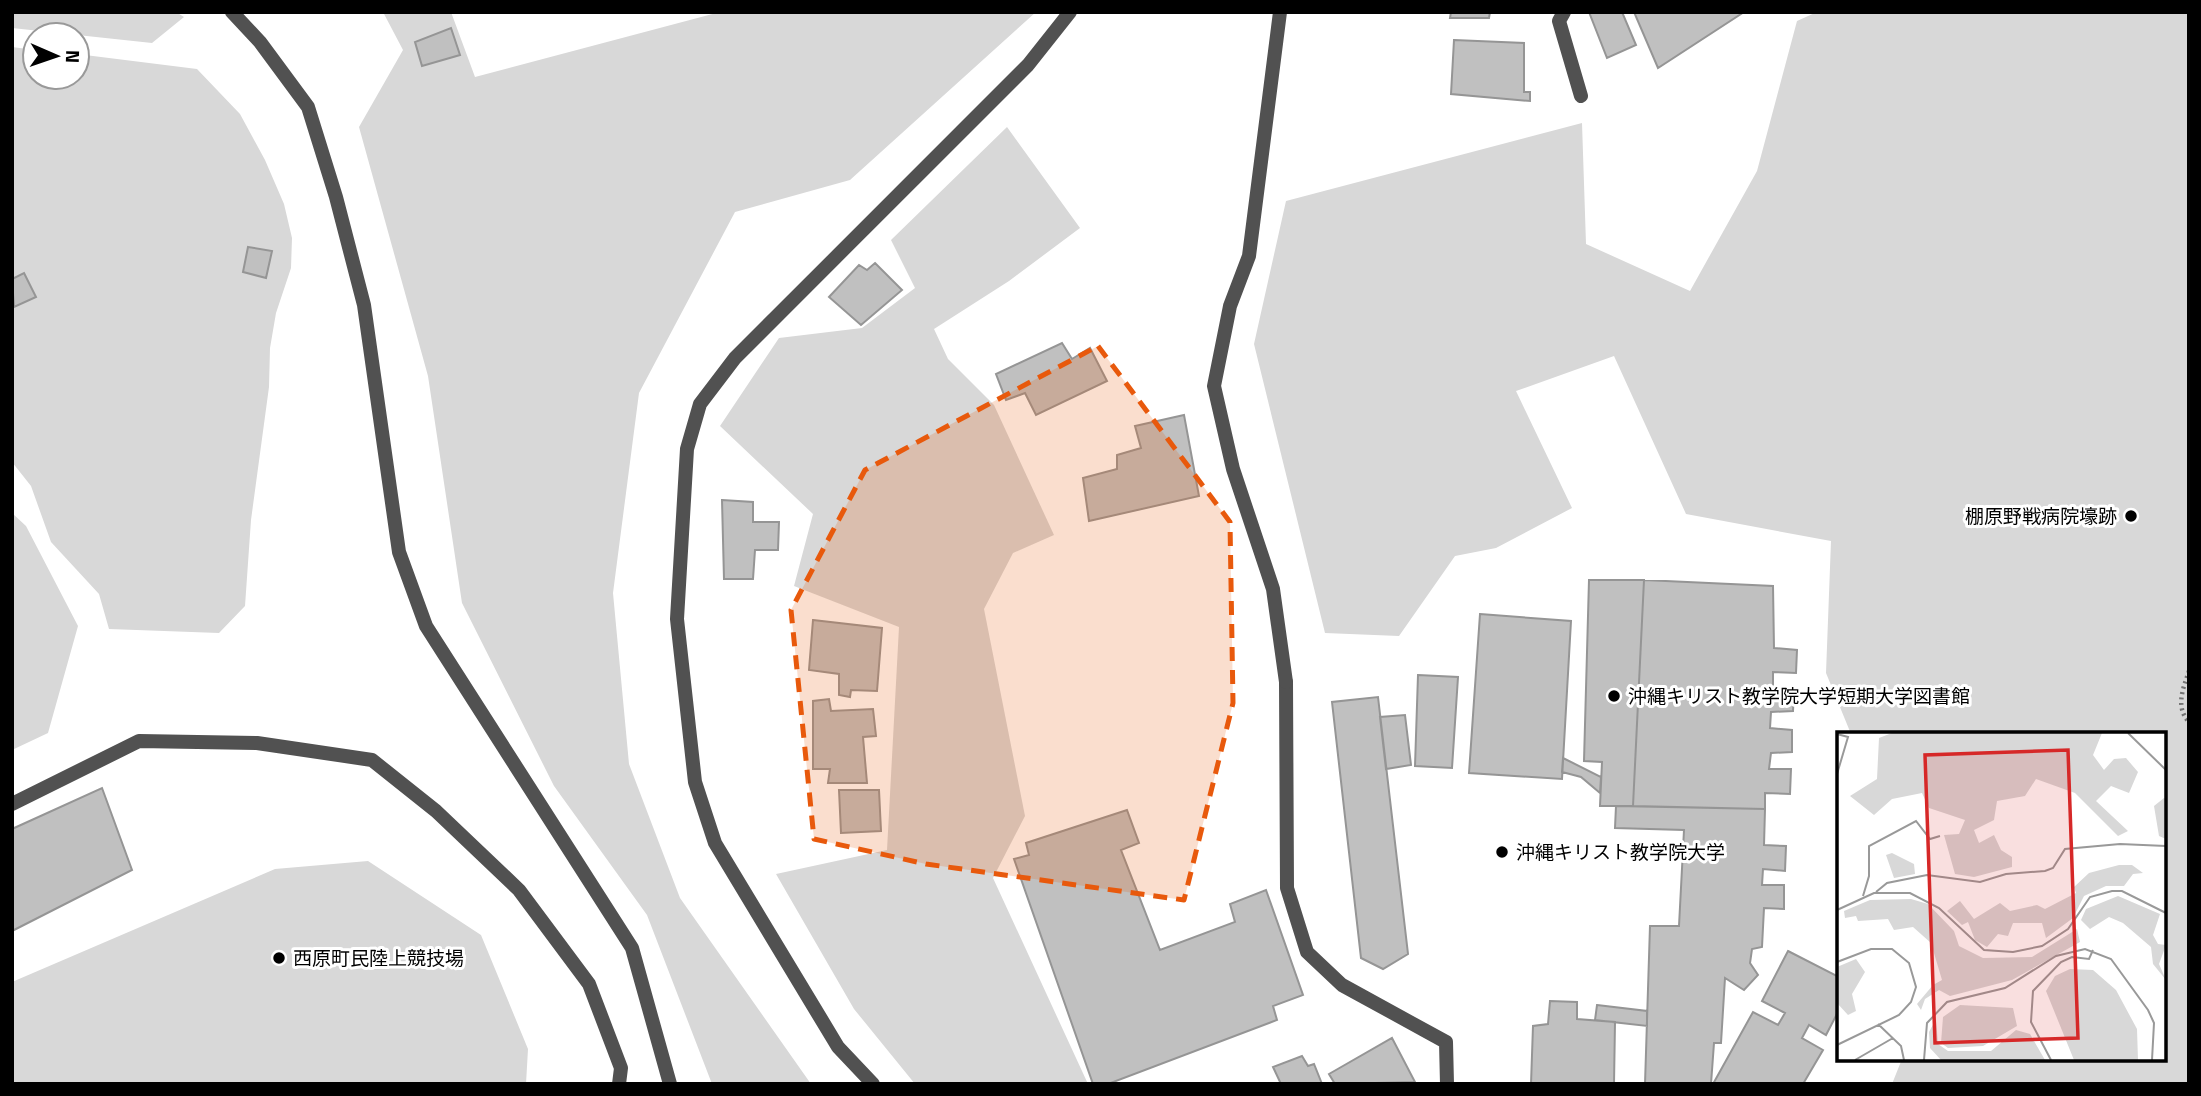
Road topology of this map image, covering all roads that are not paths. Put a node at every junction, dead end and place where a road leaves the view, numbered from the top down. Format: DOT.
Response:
graph roads {
  1 [pos="232,12"];
  2 [pos="1070,12"];
  3 [pos="1280,12"];
  4 [pos="1564,12"];
  5 [pos="1581,96"];
  6 [pos="12,804"];
  7 [pos="619,1084"];
  8 [pos="670,1084"];
  9 [pos="873,1084"];
  10 [pos="1447,1084"];
  1 -- 8 [label="street"];
  2 -- 9 [label="street"];
  3 -- 10 [label="street"];
  4 -- 5 [label="street"];
  6 -- 7 [label="street"];
}
